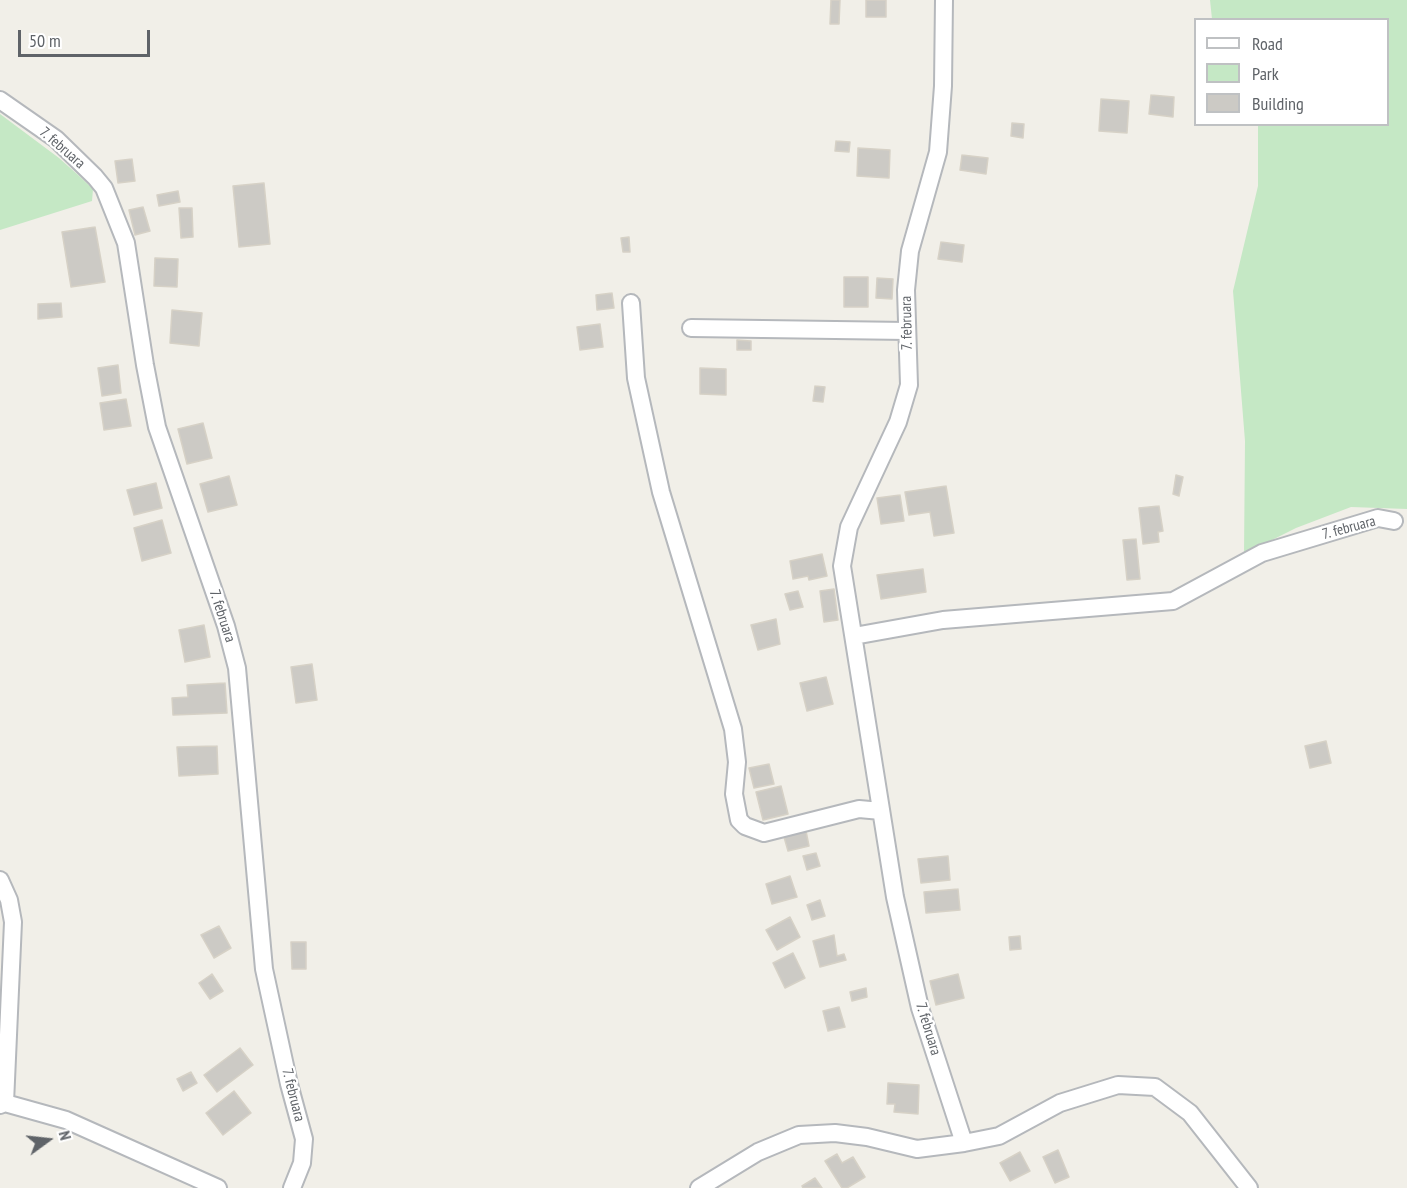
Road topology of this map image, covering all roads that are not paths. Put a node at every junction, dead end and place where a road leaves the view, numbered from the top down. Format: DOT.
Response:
graph roads {
  1 [pos="944,0"];
  2 [pos="0,100"];
  3 [pos="631,303"];
  4 [pos="691,328"];
  5 [pos="907,331"];
  6 [pos="1394,521"];
  7 [pos="854,636"];
  8 [pos="881,811"];
  9 [pos="0,880"];
  10 [pos="3,1104"];
  11 [pos="963,1143"];
  12 [pos="218,1188"];
  13 [pos="292,1188"];
  14 [pos="699,1188"];
  15 [pos="1249,1188"];
  1 -- 5 [label="street, 7. februara"];
  2 -- 13 [label="street, 7. februara"];
  3 -- 8 [label="street"];
  4 -- 5 [label="street"];
  5 -- 7 [label="street, 7. februara"];
  6 -- 7 [label="street, 7. februara"];
  7 -- 8 [label="street, 7. februara"];
  8 -- 11 [label="street, 7. februara"];
  9 -- 10 [label="street"];
  10 -- 12 [label="street"];
  11 -- 14 [label="street"];
  11 -- 15 [label="street"];
}
